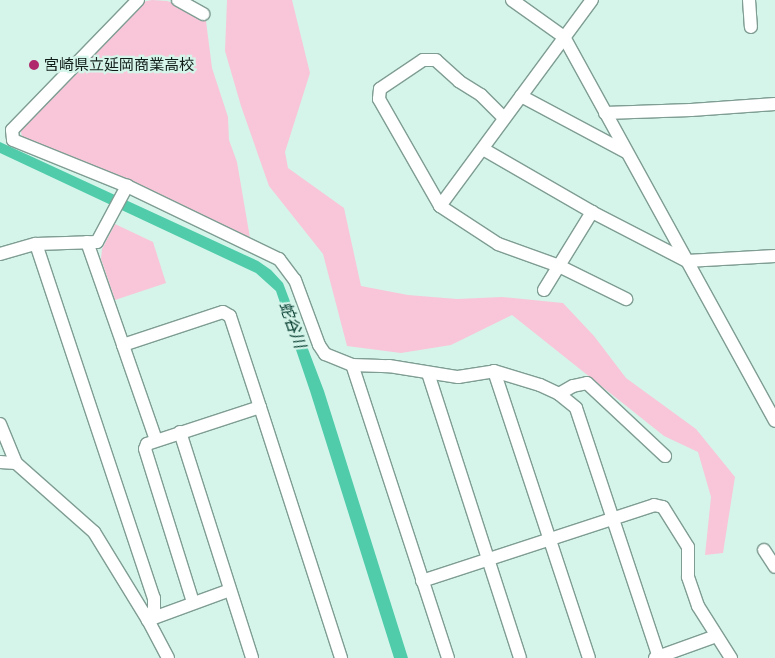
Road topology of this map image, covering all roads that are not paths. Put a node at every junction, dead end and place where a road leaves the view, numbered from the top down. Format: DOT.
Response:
graph roads {
  1 [pos="138,0"];
  2 [pos="178,0"];
  3 [pos="512,0"];
  4 [pos="592,0"];
  5 [pos="748,0"];
  6 [pos="204,14"];
  7 [pos="750,27"];
  8 [pos="564,37"];
  9 [pos="520,96"];
  10 [pos="775,104"];
  11 [pos="605,113"];
  12 [pos="504,118"];
  13 [pos="483,149"];
  14 [pos="626,152"];
  15 [pos="125,188"];
  16 [pos="440,206"];
  17 [pos="592,212"];
  18 [pos="88,242"];
  19 [pos="36,244"];
  20 [pos="0,254"];
  21 [pos="775,256"];
  22 [pos="686,261"];
  23 [pos="559,266"];
  24 [pos="544,290"];
  25 [pos="626,299"];
  26 [pos="122,345"];
  27 [pos="352,365"];
  28 [pos="494,371"];
  29 [pos="428,373"];
  30 [pos="559,394"];
  31 [pos="260,407"];
  32 [pos="775,421"];
  33 [pos="0,424"];
  34 [pos="180,432"];
  35 [pos="156,440"];
  36 [pos="665,456"];
  37 [pos="0,462"];
  38 [pos="16,462"];
  39 [pos="613,518"];
  40 [pos="550,538"];
  41 [pos="764,550"];
  42 [pos="488,559"];
  43 [pos="775,567"];
  44 [pos="422,580"];
  45 [pos="230,590"];
  46 [pos="193,602"];
  47 [pos="148,620"];
  48 [pos="716,636"];
  49 [pos="446,657"];
  50 [pos="168,658"];
  51 [pos="252,658"];
  52 [pos="341,658"];
  53 [pos="520,658"];
  54 [pos="589,658"];
  55 [pos="657,658"];
  56 [pos="731,658"];
  1 -- 15 [label="street"];
  2 -- 6 [label="street"];
  3 -- 8 [label="street"];
  4 -- 8 [label="street"];
  5 -- 7 [label="street"];
  8 -- 9 [label="street"];
  8 -- 11 [label="street"];
  9 -- 12 [label="street"];
  9 -- 14 [label="street"];
  10 -- 11 [label="street"];
  11 -- 14 [label="street"];
  12 -- 13 [label="street"];
  12 -- 16 [label="street"];
  13 -- 16 [label="street"];
  13 -- 17 [label="street"];
  14 -- 22 [label="street"];
  15 -- 18 [label="street"];
  15 -- 27 [label="street"];
  16 -- 23 [label="street"];
  17 -- 22 [label="street"];
  17 -- 23 [label="street"];
  18 -- 19 [label="street"];
  18 -- 26 [label="street"];
  19 -- 20 [label="street"];
  19 -- 47 [label="street"];
  21 -- 22 [label="street"];
  22 -- 32 [label="street"];
  23 -- 24 [label="street"];
  23 -- 25 [label="street"];
  26 -- 31 [label="street"];
  26 -- 35 [label="street"];
  27 -- 29 [label="street"];
  27 -- 44 [label="street"];
  28 -- 29 [label="street"];
  28 -- 30 [label="street"];
  28 -- 40 [label="street"];
  29 -- 42 [label="street"];
  30 -- 36 [label="street"];
  30 -- 39 [label="street"];
  31 -- 34 [label="street"];
  31 -- 52 [label="street"];
  33 -- 38 [label="street"];
  34 -- 35 [label="street"];
  34 -- 45 [label="street"];
  35 -- 46 [label="street"];
  37 -- 38 [label="street"];
  38 -- 47 [label="street"];
  39 -- 40 [label="street"];
  39 -- 48 [label="street"];
  39 -- 55 [label="street"];
  40 -- 42 [label="street"];
  40 -- 54 [label="street"];
  41 -- 43 [label="street"];
  42 -- 44 [label="street"];
  42 -- 53 [label="street"];
  44 -- 49 [label="street"];
  45 -- 46 [label="street"];
  45 -- 51 [label="street"];
  46 -- 47 [label="street"];
  47 -- 50 [label="street"];
  48 -- 55 [label="street"];
  48 -- 56 [label="street"];
}
